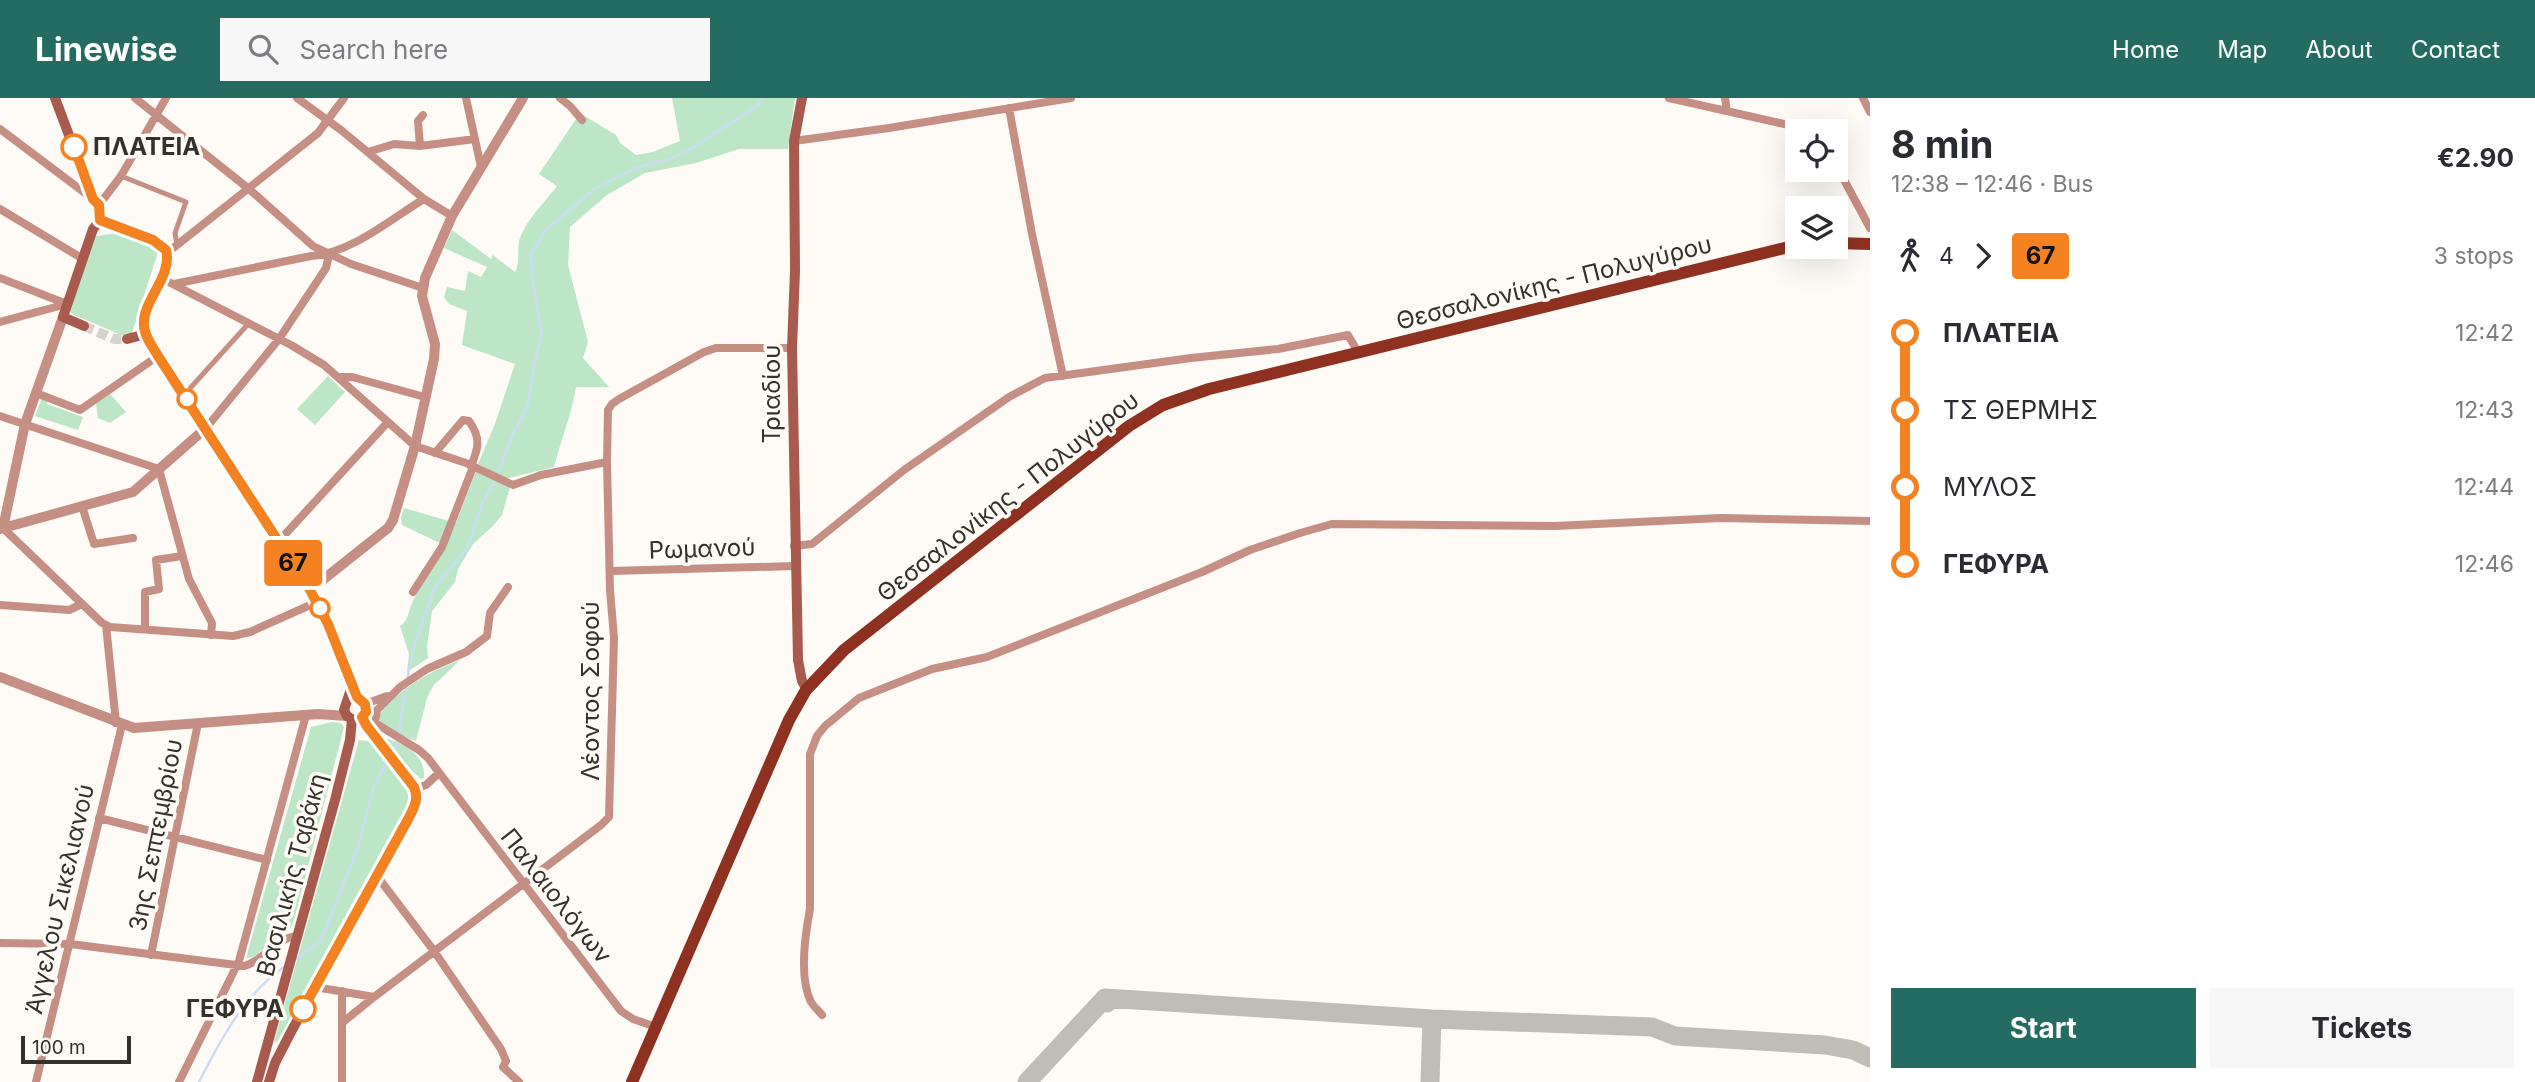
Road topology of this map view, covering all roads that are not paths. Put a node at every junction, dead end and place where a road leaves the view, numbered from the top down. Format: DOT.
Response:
graph roads {
  1 [pos="55,98"];
  2 [pos="135,98"];
  3 [pos="166,98"];
  4 [pos="297,98"];
  5 [pos="344,98"];
  6 [pos="466,98"];
  7 [pos="523,98"];
  8 [pos="560,98"];
  9 [pos="802,98"];
  10 [pos="1071,98"];
  11 [pos="1669,98"];
  12 [pos="1725,98"];
  13 [pos="1863,98"];
  14 [pos="1682,100"];
  15 [pos="1009,108"];
  16 [pos="1727,111"];
  17 [pos="1870,111"];
  18 [pos="156,115"];
  19 [pos="423,115"];
  20 [pos="582,120"];
  21 [pos="328,121"];
  22 [pos="1785,124"];
  23 [pos="0,129"];
  24 [pos="475,139"];
  25 [pos="794,141"];
  26 [pos="420,146"];
  27 [pos="492,149"];
  28 [pos="368,152"];
  29 [pos="481,167"];
  30 [pos="121,176"];
  31 [pos="1845,182"];
  32 [pos="249,188"];
  33 [pos="424,199"];
  34 [pos="96,202"];
  35 [pos="0,209"];
  36 [pos="452,216"];
  37 [pos="100,220"];
  38 [pos="1870,228"];
  39 [pos="1848,243"];
  40 [pos="1870,244"];
  41 [pos="177,245"];
  42 [pos="1785,248"];
  43 [pos="167,253"];
  44 [pos="329,255"];
  45 [pos="83,259"];
  46 [pos="0,278"];
  47 [pos="161,278"];
  48 [pos="174,284"];
  49 [pos="423,288"];
  50 [pos="67,304"];
  51 [pos="63,317"];
  52 [pos="0,322"];
  53 [pos="249,323"];
  54 [pos="84,326"];
  55 [pos="146,334"];
  56 [pos="127,339"];
  57 [pos="279,339"];
  58 [pos="792,348"];
  59 [pos="1357,352"];
  60 [pos="158,356"];
  61 [pos="1063,376"];
  62 [pos="338,377"];
  63 [pos="36,393"];
  64 [pos="184,395"];
  65 [pos="425,397"];
  66 [pos="0,416"];
  67 [pos="387,422"];
  68 [pos="26,424"];
  69 [pos="206,428"];
  70 [pos="415,446"];
  71 [pos="435,453"];
  72 [pos="607,462"];
  73 [pos="472,466"];
  74 [pos="159,469"];
  75 [pos="82,506"];
  76 [pos="1870,520"];
  77 [pos="1,528"];
  78 [pos="133,538"];
  79 [pos="279,541"];
  80 [pos="794,546"];
  81 [pos="182,556"];
  82 [pos="795,566"];
  83 [pos="610,571"];
  84 [pos="508,587"];
  85 [pos="310,590"];
  86 [pos="413,592"];
  87 [pos="317,602"];
  88 [pos="82,604"];
  89 [pos="0,605"];
  90 [pos="106,625"];
  91 [pos="145,629"];
  92 [pos="211,635"];
  93 [pos="0,677"];
  94 [pos="807,690"];
  95 [pos="393,694"];
  96 [pos="353,702"];
  97 [pos="318,714"];
  98 [pos="306,715"];
  99 [pos="354,718"];
  100 [pos="198,723"];
  101 [pos="119,724"];
  102 [pos="439,773"];
  103 [pos="415,789"];
  104 [pos="99,818"];
  105 [pos="175,837"];
  106 [pos="267,860"];
  107 [pos="377,876"];
  108 [pos="523,884"];
  109 [pos="296,941"];
  110 [pos="0,943"];
  111 [pos="70,944"];
  112 [pos="434,951"];
  113 [pos="151,955"];
  114 [pos="237,966"];
  115 [pos="315,987"];
  116 [pos="342,991"];
  117 [pos="374,997"];
  118 [pos="822,1015"];
  119 [pos="342,1023"];
  120 [pos="656,1027"];
  121 [pos="36,1082"];
  122 [pos="179,1082"];
  123 [pos="257,1082"];
  124 [pos="269,1082"];
  125 [pos="342,1082"];
  126 [pos="519,1082"];
  127 [pos="632,1082"];
  1 -- 34 [label="main road"];
  2 -- 18 [label="street"];
  3 -- 18 [label="street"];
  4 -- 21 [label="street"];
  5 -- 21 [label="street"];
  6 -- 24 [label="street"];
  7 -- 27 [label="street"];
  8 -- 20 [label="street"];
  9 -- 25 [label="main road, Τριαδίου"];
  10 -- 15 [label="street"];
  11 -- 14 [label="street"];
  12 -- 16 [label="street"];
  13 -- 17 [label="street"];
  14 -- 16 [label="street"];
  15 -- 25 [label="street"];
  15 -- 61 [label="street"];
  16 -- 22 [label="street"];
  18 -- 30 [label="street"];
  18 -- 32 [label="street"];
  19 -- 26 [label="street"];
  21 -- 28 [label="street"];
  21 -- 32 [label="street"];
  23 -- 34 [label="street"];
  24 -- 26 [label="street"];
  24 -- 27 [label="street"];
  24 -- 29 [label="street"];
  25 -- 58 [label="main road, Τριαδίου"];
  26 -- 28 [label="street"];
  27 -- 29 [label="street"];
  28 -- 33 [label="street"];
  29 -- 36 [label="street"];
  30 -- 34 [label="street"];
  30 -- 41 [label="street"];
  31 -- 38 [label="street"];
  32 -- 41 [label="street"];
  32 -- 44 [label="street"];
  33 -- 36 [label="street"];
  33 -- 44 [label="street"];
  34 -- 37 [label="main road"];
  35 -- 45 [label="street"];
  36 -- 49 [label="street"];
  37 -- 43 [label="main road"];
  37 -- 45 [label="main road"];
  39 -- 40 [label="main road"];
  41 -- 43 [label="street"];
  42 -- 59 [label="main road, Θεσσαλονίκης - Πολυγύρου"];
  43 -- 47 [label="main road"];
  44 -- 48 [label="street"];
  44 -- 49 [label="street"];
  44 -- 57 [label="street"];
  45 -- 50 [label="main road"];
  46 -- 50 [label="street"];
  47 -- 48 [label="street"];
  47 -- 55 [label="main road"];
  48 -- 53 [label="street"];
  49 -- 65 [label="street"];
  50 -- 51 [label="main road"];
  50 -- 52 [label="street"];
  51 -- 54 [label="main road"];
  51 -- 63 [label="street"];
  53 -- 57 [label="street"];
  53 -- 64 [label="street"];
  55 -- 56 [label="main road"];
  55 -- 60 [label="main road"];
  57 -- 62 [label="street"];
  57 -- 69 [label="street"];
  58 -- 72 [label="street, Λέοντος Σοφού"];
  58 -- 80 [label="main road, Τριαδίου"];
  59 -- 61 [label="street"];
  59 -- 94 [label="main road, Θεσσαλονίκης - Πολυγύρου"];
  60 -- 63 [label="street"];
  60 -- 64 [label="main road"];
  61 -- 80 [label="street"];
  62 -- 65 [label="street"];
  62 -- 67 [label="street"];
  63 -- 68 [label="street"];
  64 -- 69 [label="main road"];
  65 -- 70 [label="street"];
  66 -- 68 [label="street"];
  67 -- 70 [label="street"];
  67 -- 79 [label="street"];
  68 -- 74 [label="street"];
  68 -- 77 [label="street"];
  69 -- 74 [label="street"];
  69 -- 79 [label="main road"];
  70 -- 71 [label="street"];
  70 -- 85 [label="street"];
  71 -- 73 [label="street"];
  71 -- 73 [label="street"];
  72 -- 73 [label="street"];
  72 -- 83 [label="street, Λέοντος Σοφού"];
  73 -- 86 [label="street"];
  74 -- 75 [label="street"];
  74 -- 81 [label="street"];
  75 -- 77 [label="street"];
  75 -- 78 [label="street"];
  76 -- 118 [label="street"];
  77 -- 88 [label="street"];
  79 -- 85 [label="main road"];
  80 -- 82 [label="main road, Τριαδίου"];
  81 -- 91 [label="street"];
  81 -- 92 [label="street"];
  82 -- 83 [label="street, Ρωμανού"];
  82 -- 94 [label="main road, Τριαδίου"];
  83 -- 108 [label="street, Λέοντος Σοφού"];
  84 -- 95 [label="street"];
  85 -- 87 [label="main road"];
  87 -- 92 [label="street"];
  87 -- 96 [label="main road"];
  88 -- 89 [label="street"];
  88 -- 90 [label="street"];
  90 -- 91 [label="street"];
  90 -- 101 [label="street, Άγγελου Σικελιανού"];
  91 -- 92 [label="street"];
  93 -- 101 [label="street"];
  94 -- 120 [label="main road, Θεσσαλονίκης - Πολυγύρου"];
  95 -- 96 [label="street"];
  95 -- 102 [label="street, Παλαιολόγων"];
  96 -- 97 [label="street"];
  96 -- 99 [label="main road"];
  96 -- 99 [label="main road"];
  97 -- 98 [label="street"];
  97 -- 99 [label="street"];
  98 -- 100 [label="street"];
  98 -- 106 [label="street"];
  99 -- 103 [label="main road"];
  99 -- 109 [label="main road, Βασιλικής Ταβάκη"];
  100 -- 101 [label="street"];
  100 -- 105 [label="street, 3ης Σεπτεμβρίου"];
  101 -- 104 [label="street, Άγγελου Σικελιανού"];
  102 -- 103 [label="street"];
  102 -- 108 [label="street, Παλαιολόγων"];
  103 -- 107 [label="main road, Βασιλικής Ταβάκη"];
  104 -- 105 [label="street"];
  104 -- 111 [label="street, Άγγελου Σικελιανού"];
  105 -- 106 [label="street"];
  105 -- 113 [label="street, 3ης Σεπτεμβρίου"];
  106 -- 114 [label="street"];
  107 -- 112 [label="street"];
  107 -- 115 [label="main road, Βασιλικής Ταβάκη"];
  108 -- 112 [label="street, Λέοντος Σοφού"];
  108 -- 120 [label="street, Παλαιολόγων"];
  109 -- 114 [label="street"];
  109 -- 123 [label="main road, Βασιλικής Ταβάκη"];
  110 -- 111 [label="street"];
  111 -- 113 [label="street"];
  111 -- 121 [label="street, Άγγελου Σικελιανού"];
  112 -- 117 [label="street, Λέοντος Σοφού"];
  112 -- 126 [label="street"];
  113 -- 114 [label="street"];
  114 -- 122 [label="street"];
  115 -- 116 [label="street"];
  115 -- 124 [label="main road, Βασιλικής Ταβάκη"];
  116 -- 117 [label="street"];
  116 -- 119 [label="street"];
  117 -- 119 [label="street, Λέοντος Σοφού"];
  119 -- 125 [label="street"];
  120 -- 127 [label="main road, Θεσσαλονίκης - Πολυγύρου"];
}
